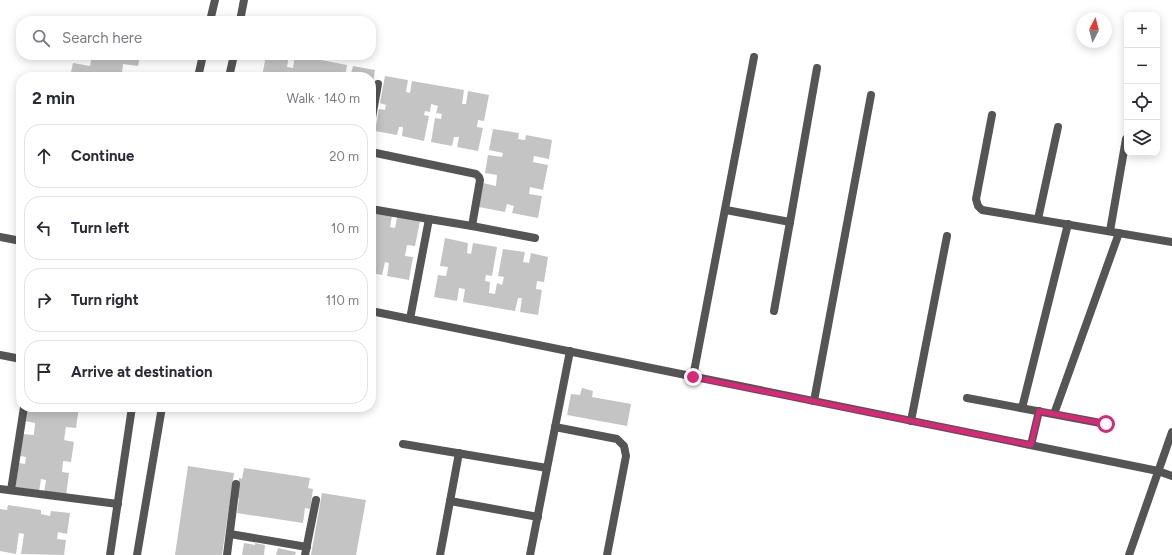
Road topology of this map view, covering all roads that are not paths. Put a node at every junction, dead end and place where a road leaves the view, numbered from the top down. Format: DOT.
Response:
graph roads {
  1 [pos="215,0"];
  2 [pos="244,0"];
  3 [pos="211,16"];
  4 [pos="241,16"];
  5 [pos="754,57"];
  6 [pos="202,60"];
  7 [pos="233,60"];
  8 [pos="817,68"];
  9 [pos="199,72"];
  10 [pos="230,72"];
  11 [pos="378,84"];
  12 [pos="871,94"];
  13 [pos="376,95"];
  14 [pos="992,115"];
  15 [pos="1058,127"];
  16 [pos="1124,150"];
  17 [pos="376,153"];
  18 [pos="376,210"];
  19 [pos="726,210"];
  20 [pos="429,219"];
  21 [pos="1038,219"];
  22 [pos="790,222"];
  23 [pos="1068,224"];
  24 [pos="472,226"];
  25 [pos="1110,231"];
  26 [pos="1119,233"];
  27 [pos="947,236"];
  28 [pos="0,237"];
  29 [pos="535,238"];
  30 [pos="16,240"];
  31 [pos="1172,242"];
  32 [pos="774,311"];
  33 [pos="376,312"];
  34 [pos="410,319"];
  35 [pos="570,351"];
  36 [pos="0,355"];
  37 [pos="16,358"];
  38 [pos="693,377"];
  39 [pos="967,398"];
  40 [pos="814,402"];
  41 [pos="1022,408"];
  42 [pos="1039,411"];
  43 [pos="23,412"];
  44 [pos="131,412"];
  45 [pos="161,412"];
  46 [pos="1054,414"];
  47 [pos="911,421"];
  48 [pos="1106,424"];
  49 [pos="555,426"];
  50 [pos="1172,432"];
  51 [pos="403,444"];
  52 [pos="1031,445"];
  53 [pos="459,453"];
  54 [pos="547,468"];
  55 [pos="1158,471"];
  56 [pos="1172,476"];
  57 [pos="236,484"];
  58 [pos="0,489"];
  59 [pos="11,490"];
  60 [pos="316,500"];
  61 [pos="450,501"];
  62 [pos="118,504"];
  63 [pos="538,516"];
  64 [pos="230,534"];
  65 [pos="306,551"];
  66 [pos="110,555"];
  67 [pos="137,555"];
  68 [pos="227,555"];
  69 [pos="440,555"];
  70 [pos="530,555"];
  71 [pos="607,555"];
  72 [pos="1129,555"];
  1 -- 3 [label="street"];
  2 -- 4 [label="street"];
  5 -- 19 [label="street"];
  6 -- 9 [label="street"];
  7 -- 10 [label="street"];
  8 -- 22 [label="street"];
  11 -- 13 [label="street"];
  12 -- 40 [label="street"];
  14 -- 21 [label="street"];
  15 -- 21 [label="street"];
  16 -- 25 [label="street"];
  17 -- 24 [label="street"];
  18 -- 20 [label="street"];
  19 -- 22 [label="street"];
  19 -- 38 [label="street"];
  20 -- 24 [label="street"];
  20 -- 34 [label="street"];
  21 -- 23 [label="street"];
  22 -- 32 [label="street"];
  23 -- 25 [label="street"];
  23 -- 41 [label="street"];
  24 -- 29 [label="street"];
  25 -- 26 [label="street"];
  26 -- 31 [label="street"];
  26 -- 46 [label="street"];
  27 -- 47 [label="street"];
  28 -- 30 [label="street"];
  33 -- 34 [label="street"];
  34 -- 35 [label="street"];
  35 -- 38 [label="street"];
  35 -- 49 [label="street"];
  36 -- 37 [label="street"];
  38 -- 40 [label="street"];
  39 -- 41 [label="street"];
  40 -- 47 [label="street"];
  41 -- 42 [label="street"];
  42 -- 46 [label="street"];
  42 -- 52 [label="street"];
  43 -- 59 [label="street"];
  44 -- 62 [label="street"];
  45 -- 67 [label="street"];
  46 -- 48 [label="street"];
  47 -- 52 [label="street"];
  49 -- 54 [label="street"];
  49 -- 71 [label="street"];
  50 -- 55 [label="street"];
  51 -- 53 [label="street"];
  52 -- 55 [label="street"];
  53 -- 54 [label="street"];
  53 -- 61 [label="street"];
  54 -- 63 [label="street"];
  55 -- 56 [label="street"];
  55 -- 72 [label="street"];
  57 -- 64 [label="street"];
  58 -- 59 [label="street"];
  59 -- 62 [label="street"];
  60 -- 65 [label="street"];
  61 -- 63 [label="street"];
  61 -- 69 [label="street"];
  62 -- 66 [label="street"];
  63 -- 70 [label="street"];
  64 -- 65 [label="street"];
  64 -- 68 [label="street"];
}
